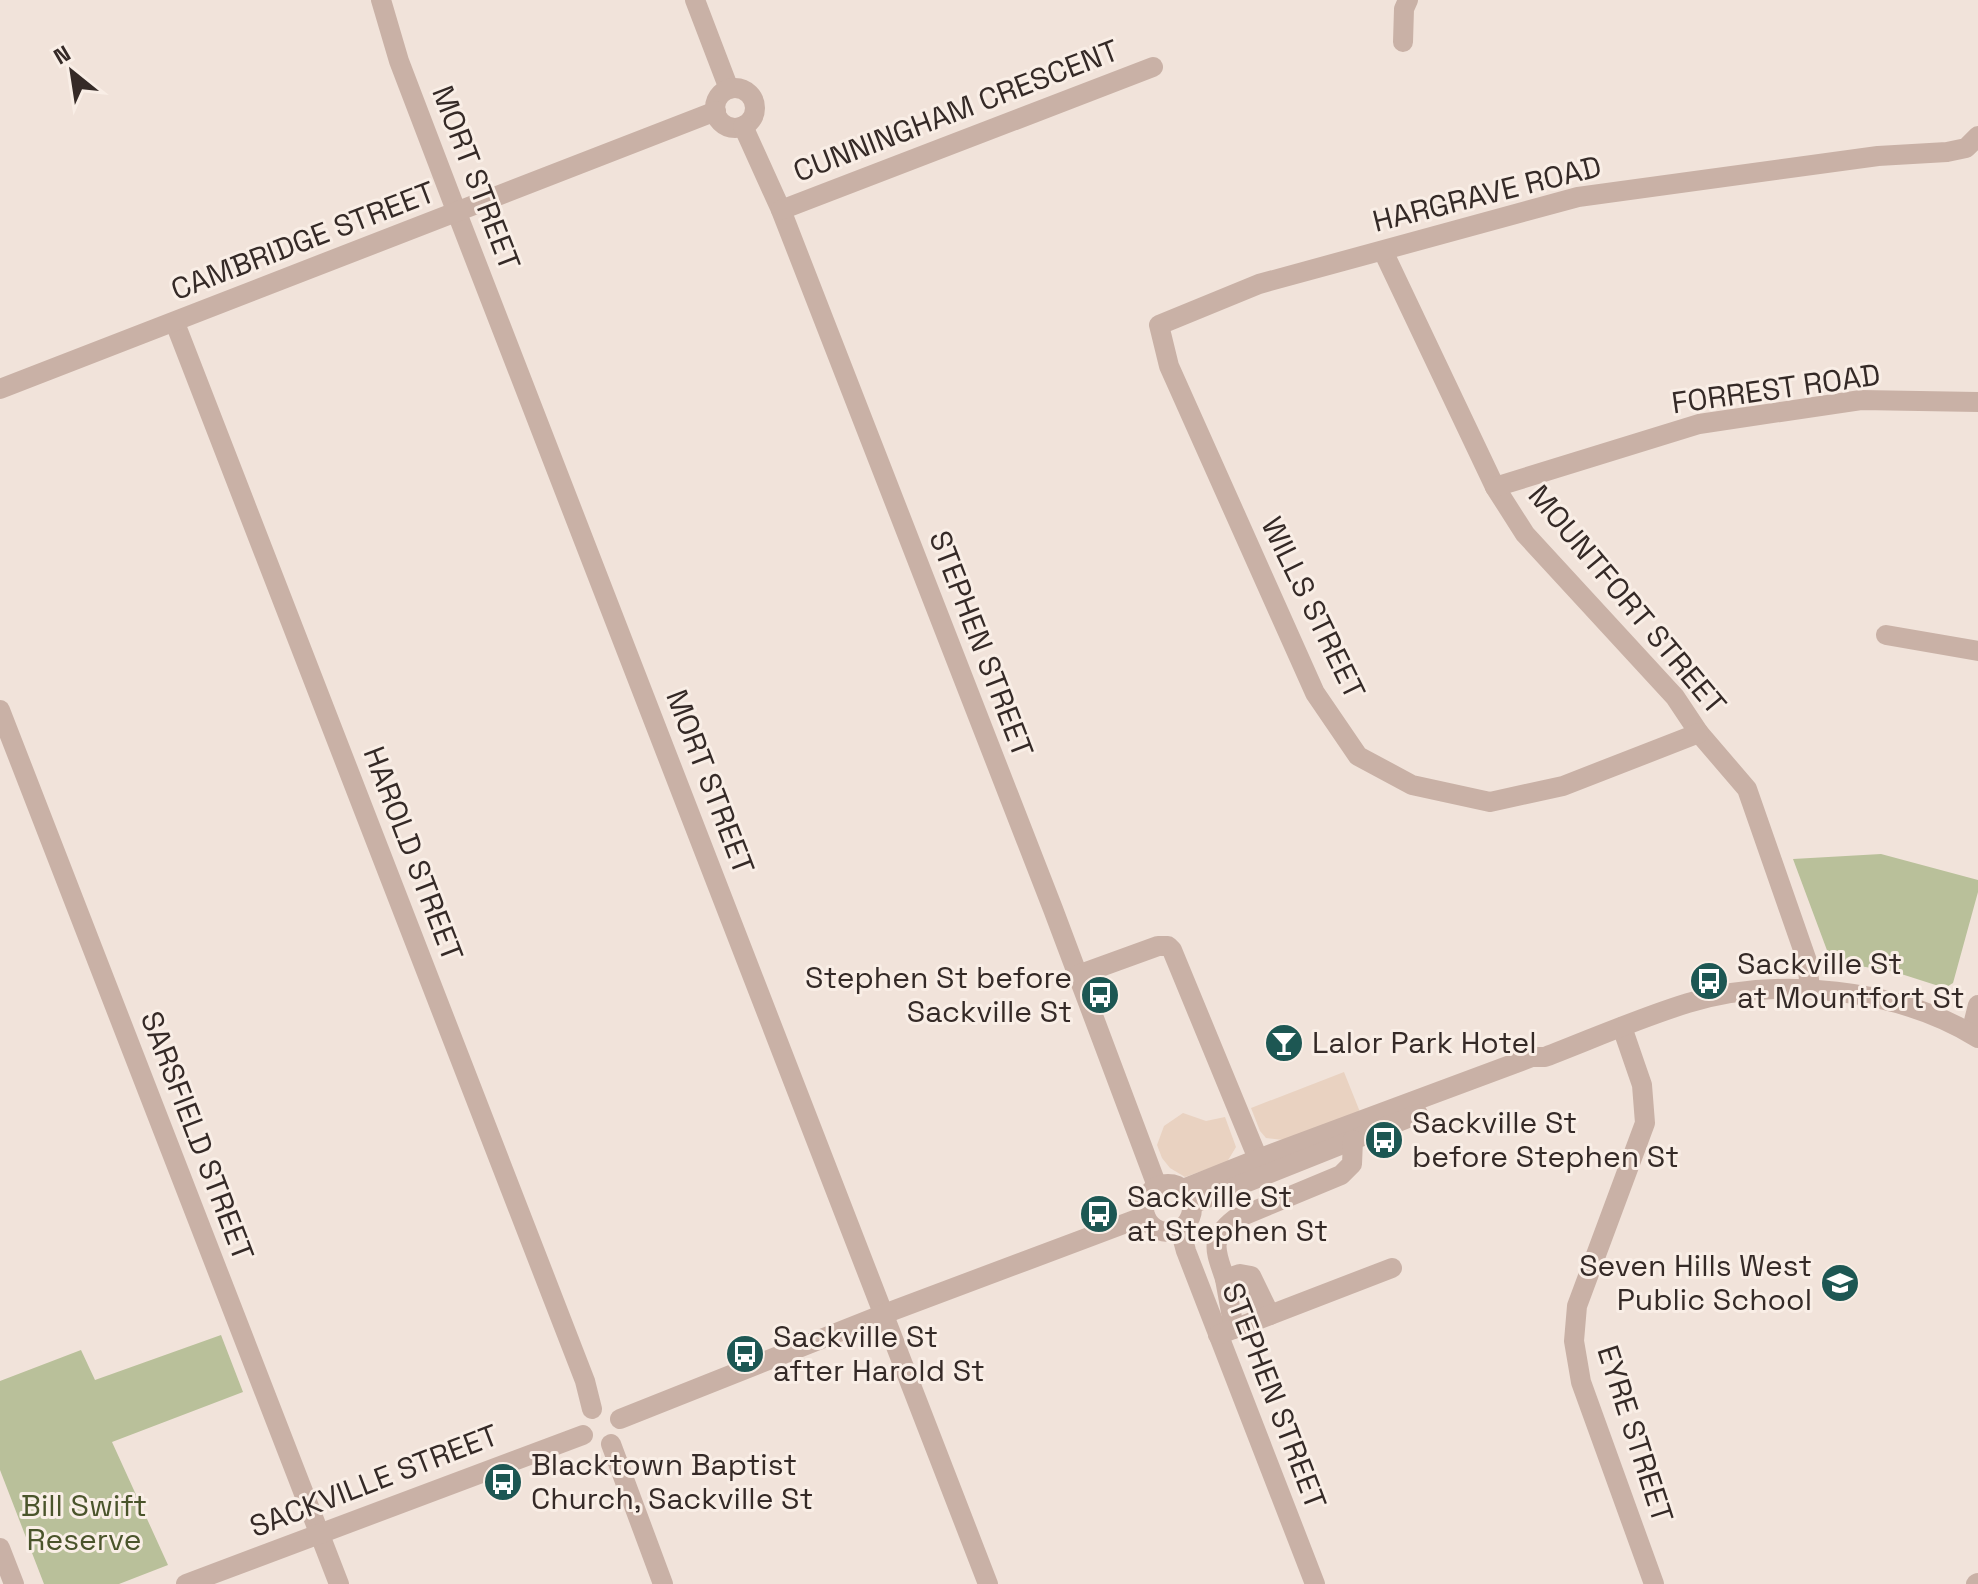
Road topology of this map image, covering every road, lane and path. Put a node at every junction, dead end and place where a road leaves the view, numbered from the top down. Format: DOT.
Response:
graph roads {
  1 [pos="381,0"];
  2 [pos="695,0"];
  3 [pos="1408,0"];
  4 [pos="1403,42"];
  5 [pos="1153,67"];
  6 [pos="729,89"];
  7 [pos="716,111"];
  8 [pos="743,126"];
  9 [pos="1978,136"];
  10 [pos="781,210"];
  11 [pos="457,213"];
  12 [pos="1383,251"];
  13 [pos="175,323"];
  14 [pos="1159,325"];
  15 [pos="0,389"];
  16 [pos="1978,402"];
  17 [pos="1495,487"];
  18 [pos="1886,635"];
  19 [pos="1978,651"];
  20 [pos="0,710"];
  21 [pos="1699,733"];
  22 [pos="1078,975"];
  23 [pos="1810,989"];
  24 [pos="1978,1005"];
  25 [pos="1622,1027"];
  26 [pos="1974,1035"];
  27 [pos="1545,1057"];
  28 [pos="1353,1140"];
  29 [pos="1261,1166"];
  30 [pos="1157,1186"];
  31 [pos="1187,1197"];
  32 [pos="1145,1216"];
  33 [pos="1180,1229"];
  34 [pos="1392,1268"];
  35 [pos="1225,1279"];
  36 [pos="884,1314"];
  37 [pos="1270,1315"];
  38 [pos="1226,1332"];
  39 [pos="592,1409"];
  40 [pos="620,1419"];
  41 [pos="583,1435"];
  42 [pos="611,1444"];
  43 [pos="319,1533"];
  44 [pos="0,1548"];
  45 [pos="14,1584"];
  46 [pos="186,1584"];
  47 [pos="339,1584"];
  48 [pos="663,1584"];
  49 [pos="988,1584"];
  50 [pos="1315,1584"];
  51 [pos="1654,1584"];
  1 -- 11 [label="street, MORT STREET"];
  2 -- 6 [label="street"];
  3 -- 4 [label="street"];
  5 -- 10 [label="street, CUNNINGHAM CRESCENT"];
  6 -- 7 [label="street"];
  6 -- 8 [label="street"];
  7 -- 8 [label="street"];
  7 -- 11 [label="street, CAMBRIDGE STREET"];
  8 -- 10 [label="street, STEPHEN STREET"];
  9 -- 12 [label="street, HARGRAVE ROAD"];
  10 -- 22 [label="street, STEPHEN STREET"];
  11 -- 13 [label="street, CAMBRIDGE STREET"];
  11 -- 36 [label="street, MORT STREET"];
  12 -- 14 [label="street, HARGRAVE ROAD"];
  12 -- 17 [label="street, MOUNTFORT STREET"];
  13 -- 15 [label="street, CAMBRIDGE STREET"];
  13 -- 39 [label="street, HAROLD STREET"];
  14 -- 21 [label="street, WILLS STREET"];
  16 -- 17 [label="street, FORREST ROAD"];
  17 -- 21 [label="street, MOUNTFORT STREET"];
  18 -- 19 [label="street"];
  20 -- 43 [label="street, SARSFIELD STREET"];
  21 -- 23 [label="street, MOUNTFORT STREET"];
  22 -- 29 [label="street"];
  22 -- 30 [label="street, STEPHEN STREET"];
  23 -- 25 [label="street"];
  23 -- 26 [label="street"];
  24 -- 26 [label="street"];
  25 -- 27 [label="street"];
  25 -- 51 [label="street, EYRE STREET"];
  27 -- 28 [label="street"];
  27 -- 29 [label="street"];
  28 -- 29 [label="street"];
  28 -- 35 [label="street"];
  29 -- 31 [label="street"];
  30 -- 31 [label="street"];
  30 -- 32 [label="street"];
  31 -- 33 [label="street"];
  32 -- 33 [label="street"];
  32 -- 36 [label="street"];
  33 -- 38 [label="street, STEPHEN STREET"];
  34 -- 37 [label="street"];
  35 -- 37 [label="street"];
  35 -- 38 [label="street"];
  36 -- 40 [label="street"];
  36 -- 49 [label="street, MORT STREET"];
  37 -- 38 [label="street"];
  38 -- 50 [label="street, STEPHEN STREET"];
  39 -- 40 [label="street"];
  39 -- 41 [label="street"];
  40 -- 42 [label="street"];
  41 -- 42 [label="street"];
  41 -- 43 [label="street, SACKVILLE STREET"];
  42 -- 48 [label="street"];
  43 -- 46 [label="street, SACKVILLE STREET"];
  43 -- 47 [label="street, SARSFIELD STREET"];
  44 -- 45 [label="street"];
}
